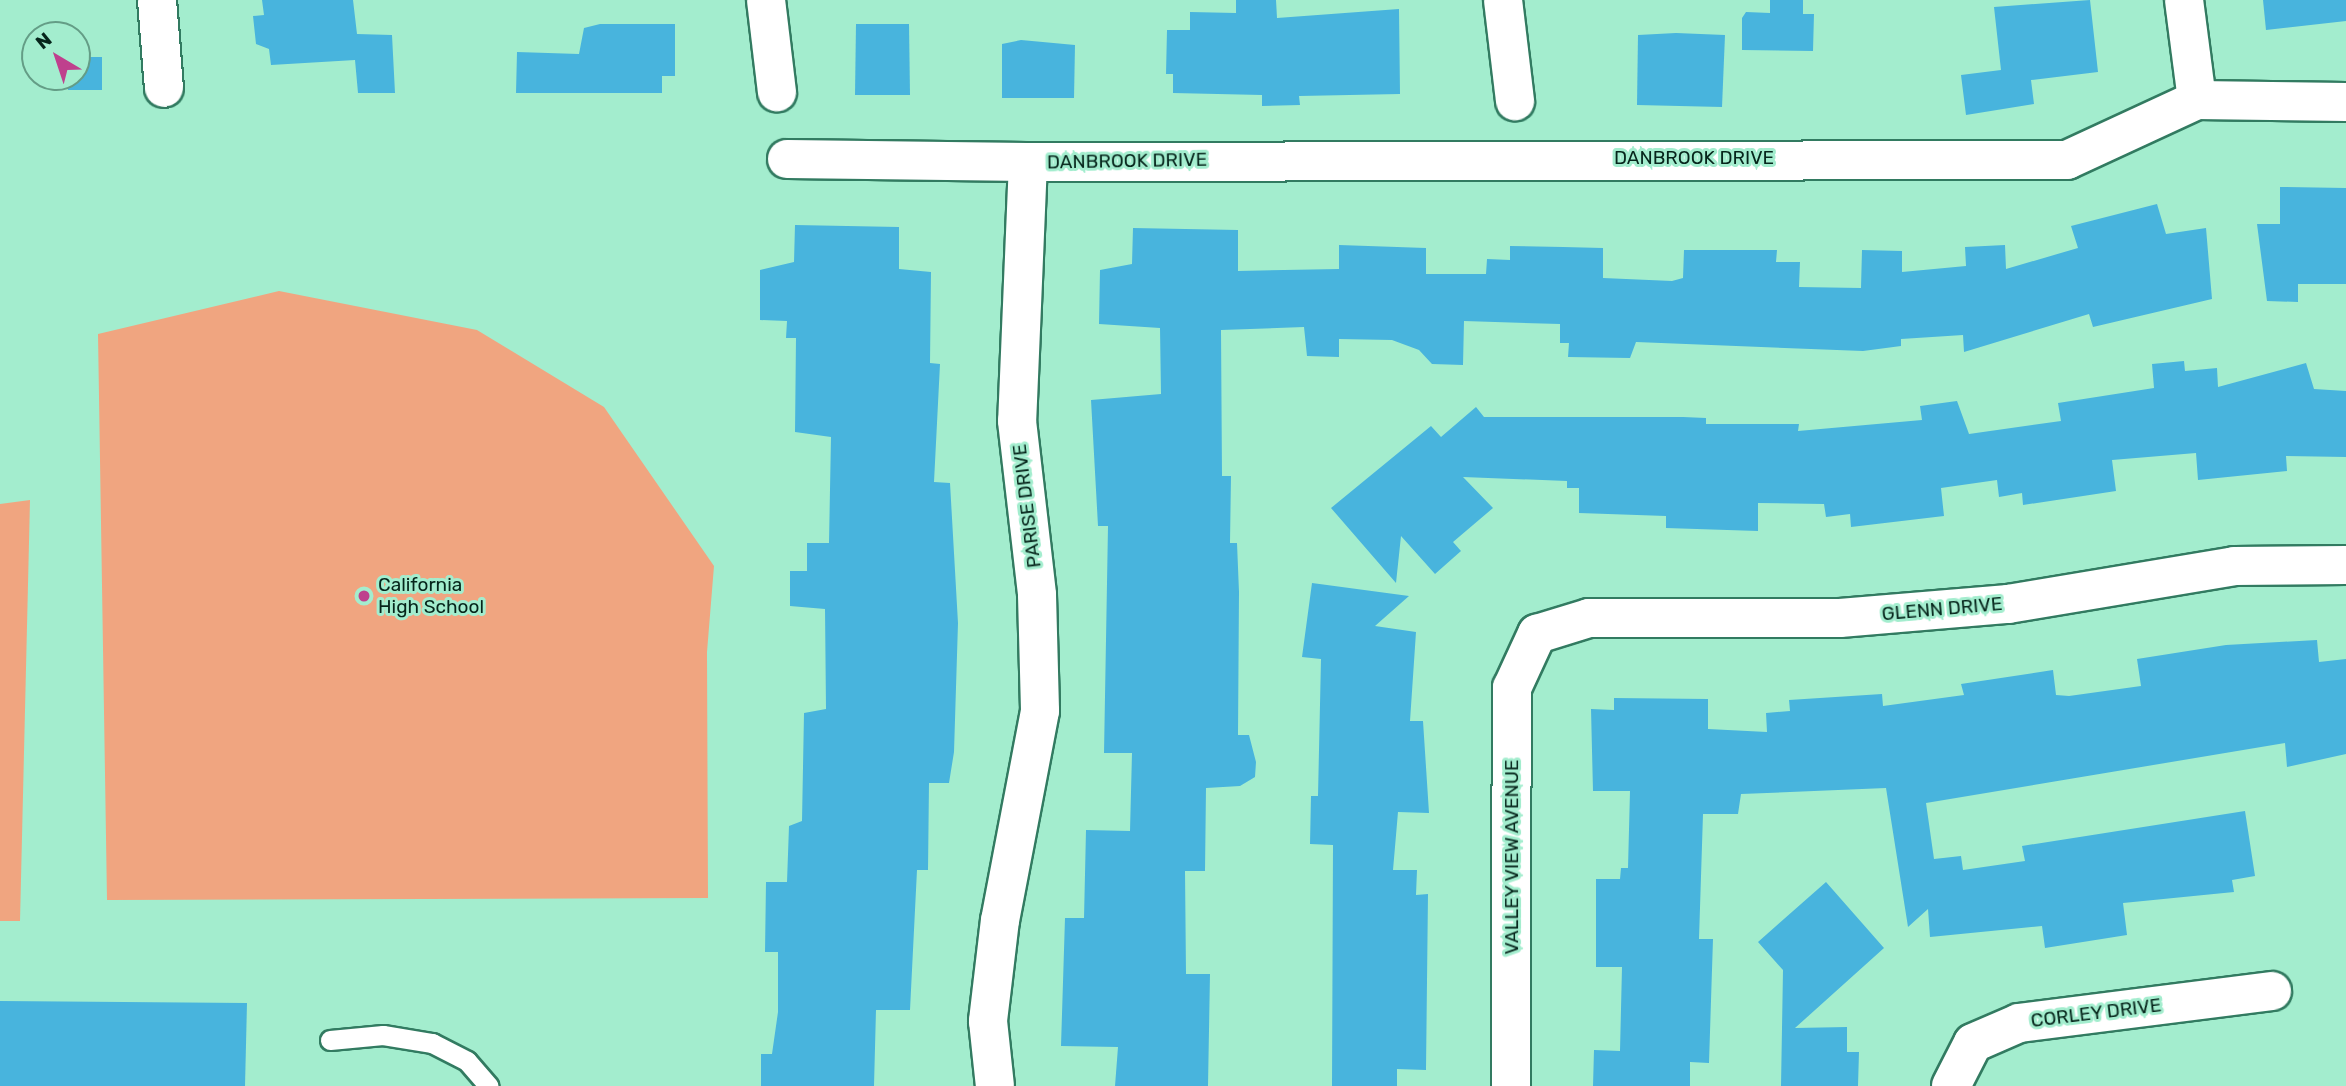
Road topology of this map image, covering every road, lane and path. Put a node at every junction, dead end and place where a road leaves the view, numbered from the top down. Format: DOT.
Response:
graph roads {
  1 [pos="156,0"];
  2 [pos="766,0"];
  3 [pos="1503,0"];
  4 [pos="2184,0"];
  5 [pos="164,88"];
  6 [pos="776,92"];
  7 [pos="2197,100"];
  8 [pos="1515,101"];
  9 [pos="2346,102"];
  10 [pos="787,159"];
  11 [pos="1028,162"];
  12 [pos="2346,565"];
  13 [pos="1537,634"];
  14 [pos="2272,991"];
  15 [pos="330,1040"];
  16 [pos="489,1086"];
  17 [pos="995,1086"];
  18 [pos="1511,1086"];
  19 [pos="1951,1086"];
  1 -- 5 [label="street"];
  2 -- 6 [label="street"];
  3 -- 8 [label="street"];
  4 -- 7 [label="street"];
  7 -- 9 [label="street, DANBROOK DRIVE"];
  7 -- 11 [label="street, DANBROOK DRIVE"];
  10 -- 11 [label="street"];
  11 -- 17 [label="street, PARISE DRIVE"];
  12 -- 13 [label="street, GLENN DRIVE"];
  13 -- 18 [label="street, VALLEY VIEW AVENUE"];
  14 -- 19 [label="street, CORLEY DRIVE"];
  15 -- 16 [label="lane"];
}
